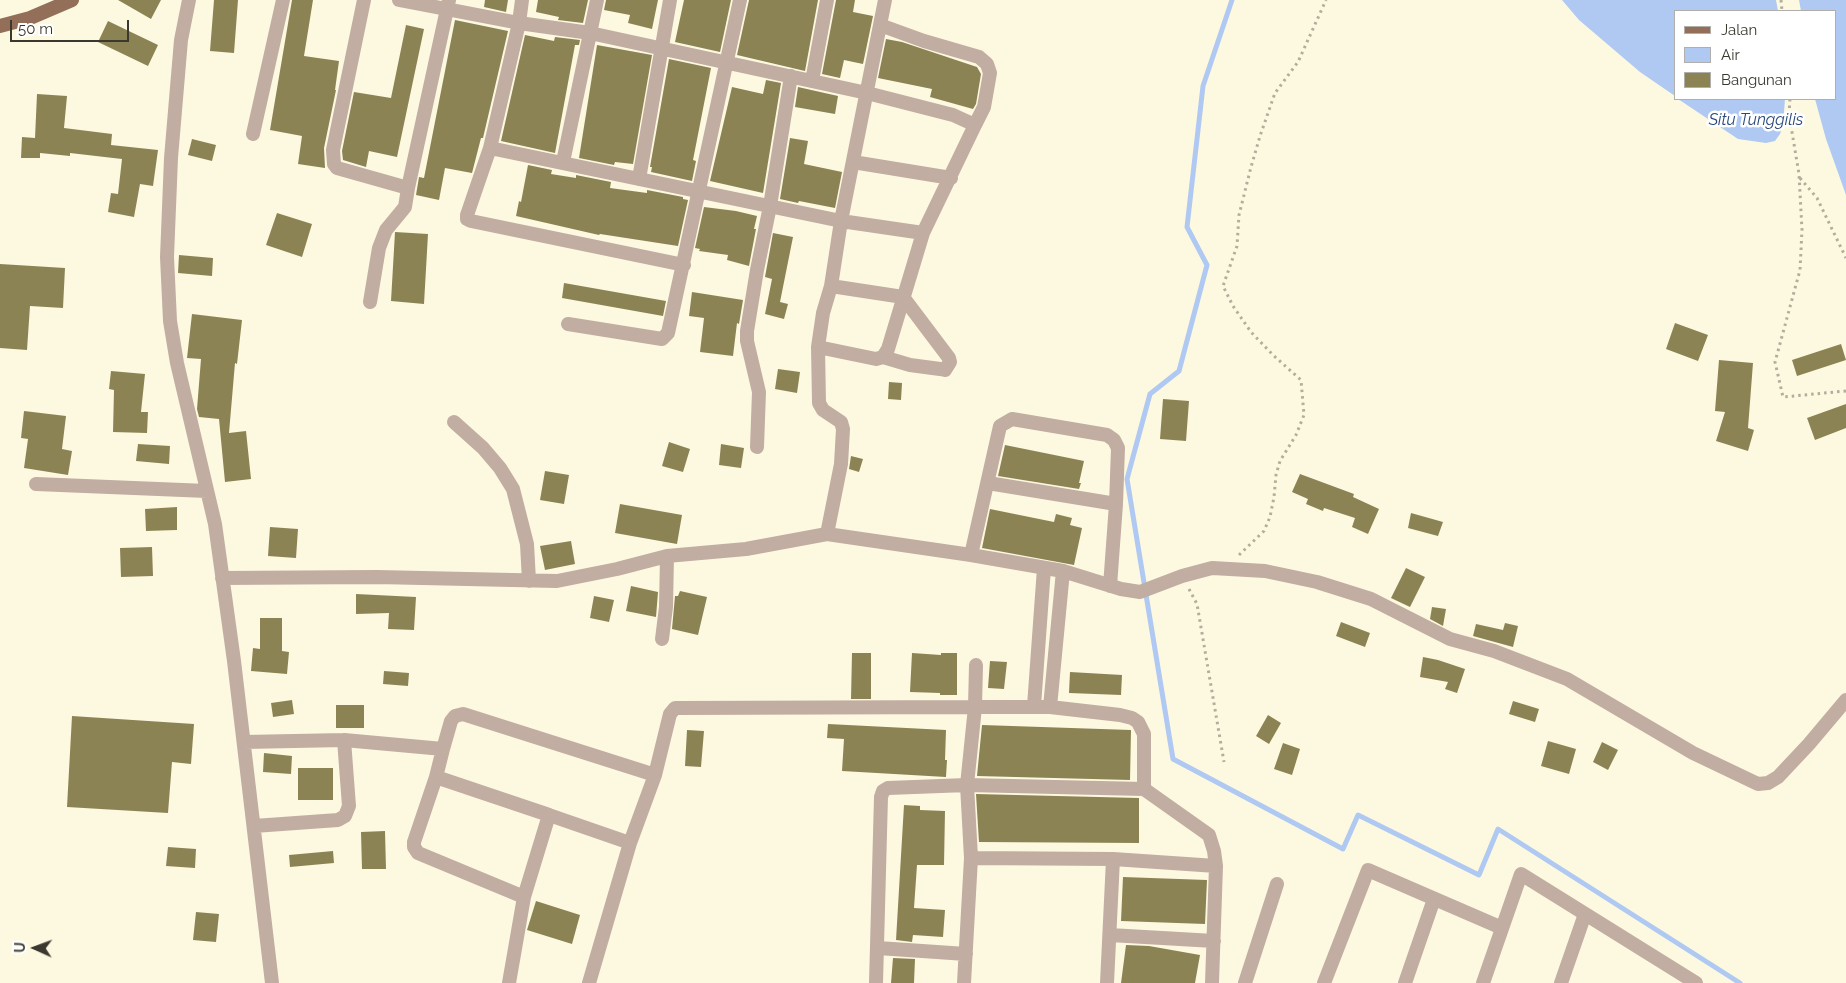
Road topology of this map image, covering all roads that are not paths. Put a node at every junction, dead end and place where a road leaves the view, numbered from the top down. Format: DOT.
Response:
graph roads {
  1 [pos="72,0"];
  2 [pos="189,0"];
  3 [pos="282,0"];
  4 [pos="364,0"];
  5 [pos="399,0"];
  6 [pos="522,0"];
  7 [pos="597,0"];
  8 [pos="670,0"];
  9 [pos="740,0"];
  10 [pos="828,0"];
  11 [pos="885,0"];
  12 [pos="448,5"];
  13 [pos="519,23"];
  14 [pos="880,25"];
  15 [pos="0,26"];
  16 [pos="590,33"];
  17 [pos="660,49"];
  18 [pos="726,63"];
  19 [pos="791,76"];
  20 [pos="812,81"];
  21 [pos="867,93"];
  22 [pos="975,125"];
  23 [pos="253,134"];
  24 [pos="490,148"];
  25 [pos="563,162"];
  26 [pos="853,162"];
  27 [pos="951,178"];
  28 [pos="639,179"];
  29 [pos="408,188"];
  30 [pos="699,191"];
  31 [pos="770,206"];
  32 [pos="841,222"];
  33 [pos="923,233"];
  34 [pos="684,265"];
  35 [pos="831,286"];
  36 [pos="903,297"];
  37 [pos="370,302"];
  38 [pos="568,324"];
  39 [pos="818,347"];
  40 [pos="883,357"];
  41 [pos="454,422"];
  42 [pos="757,448"];
  43 [pos="988,483"];
  44 [pos="36,484"];
  45 [pos="207,491"];
  46 [pos="1116,504"];
  47 [pos="826,534"];
  48 [pos="971,555"];
  49 [pos="667,556"];
  50 [pos="1044,568"];
  51 [pos="1063,571"];
  52 [pos="222,578"];
  53 [pos="529,581"];
  54 [pos="1110,586"];
  55 [pos="662,639"];
  56 [pos="976,665"];
  57 [pos="1846,700"];
  58 [pos="1034,706"];
  59 [pos="975,707"];
  60 [pos="1050,707"];
  61 [pos="344,740"];
  62 [pos="244,742"];
  63 [pos="443,749"];
  64 [pos="655,774"];
  65 [pos="436,777"];
  66 [pos="967,786"];
  67 [pos="1144,789"];
  68 [pos="549,815"];
  69 [pos="254,826"];
  70 [pos="630,843"];
  71 [pos="971,858"];
  72 [pos="1113,859"];
  73 [pos="1216,866"];
  74 [pos="1277,884"];
  75 [pos="524,897"];
  76 [pos="1434,899"];
  77 [pos="1585,914"];
  78 [pos="1502,928"];
  79 [pos="1110,935"];
  80 [pos="1214,941"];
  81 [pos="878,948"];
  82 [pos="966,954"];
  83 [pos="272,983"];
  84 [pos="509,983"];
  85 [pos="589,983"];
  86 [pos="876,983"];
  87 [pos="964,983"];
  88 [pos="1107,983"];
  89 [pos="1212,983"];
  90 [pos="1245,983"];
  91 [pos="1324,983"];
  92 [pos="1405,983"];
  93 [pos="1483,983"];
  94 [pos="1561,983"];
  95 [pos="1696,983"];
  1 -- 15 [label="main road"];
  2 -- 45 [label="street"];
  3 -- 23 [label="street"];
  4 -- 29 [label="street"];
  5 -- 12 [label="street"];
  6 -- 13 [label="street"];
  7 -- 16 [label="street"];
  8 -- 17 [label="street"];
  9 -- 18 [label="street"];
  10 -- 20 [label="street"];
  11 -- 14 [label="street"];
  12 -- 13 [label="street"];
  12 -- 29 [label="street"];
  13 -- 16 [label="street"];
  13 -- 24 [label="street"];
  14 -- 21 [label="street"];
  14 -- 22 [label="street"];
  16 -- 17 [label="street"];
  16 -- 25 [label="street"];
  17 -- 18 [label="street"];
  17 -- 28 [label="street"];
  18 -- 19 [label="street"];
  18 -- 30 [label="street"];
  19 -- 20 [label="street"];
  19 -- 31 [label="street"];
  20 -- 21 [label="street"];
  21 -- 22 [label="street"];
  21 -- 26 [label="street"];
  22 -- 27 [label="street"];
  24 -- 25 [label="street"];
  24 -- 34 [label="street"];
  25 -- 28 [label="street"];
  26 -- 27 [label="street"];
  26 -- 32 [label="street"];
  27 -- 33 [label="street"];
  28 -- 30 [label="street"];
  29 -- 37 [label="street"];
  30 -- 31 [label="street"];
  30 -- 34 [label="street"];
  31 -- 32 [label="street"];
  31 -- 42 [label="street"];
  32 -- 33 [label="street"];
  32 -- 35 [label="street"];
  33 -- 36 [label="street"];
  34 -- 38 [label="street"];
  35 -- 36 [label="street"];
  35 -- 39 [label="street"];
  36 -- 40 [label="street"];
  36 -- 40 [label="street"];
  39 -- 40 [label="street"];
  39 -- 47 [label="street"];
  41 -- 53 [label="street"];
  43 -- 46 [label="street"];
  43 -- 46 [label="street"];
  43 -- 48 [label="street"];
  44 -- 45 [label="street"];
  45 -- 52 [label="street"];
  46 -- 54 [label="street"];
  47 -- 48 [label="street"];
  47 -- 49 [label="street"];
  48 -- 50 [label="street"];
  49 -- 53 [label="street"];
  49 -- 55 [label="street"];
  50 -- 51 [label="street"];
  50 -- 58 [label="street"];
  51 -- 54 [label="street"];
  51 -- 60 [label="street"];
  52 -- 53 [label="street"];
  52 -- 62 [label="street"];
  54 -- 57 [label="street"];
  56 -- 59 [label="street"];
  58 -- 59 [label="street"];
  58 -- 60 [label="street"];
  59 -- 64 [label="street"];
  59 -- 66 [label="street"];
  60 -- 67 [label="street"];
  61 -- 62 [label="street"];
  61 -- 63 [label="street"];
  61 -- 69 [label="street"];
  62 -- 69 [label="street"];
  63 -- 64 [label="street"];
  63 -- 65 [label="street"];
  64 -- 70 [label="street"];
  65 -- 68 [label="street"];
  65 -- 75 [label="street"];
  66 -- 67 [label="street"];
  66 -- 71 [label="street"];
  66 -- 81 [label="street"];
  67 -- 73 [label="street"];
  68 -- 70 [label="street"];
  68 -- 75 [label="street"];
  69 -- 83 [label="street"];
  70 -- 85 [label="street"];
  71 -- 72 [label="street"];
  71 -- 82 [label="street"];
  72 -- 73 [label="street"];
  72 -- 79 [label="street"];
  73 -- 80 [label="street"];
  74 -- 90 [label="street"];
  75 -- 84 [label="street"];
  76 -- 78 [label="street"];
  76 -- 91 [label="street"];
  76 -- 92 [label="street"];
  77 -- 78 [label="street"];
  77 -- 94 [label="street"];
  77 -- 95 [label="street"];
  78 -- 93 [label="street"];
  79 -- 80 [label="street"];
  79 -- 88 [label="street"];
  80 -- 89 [label="street"];
  81 -- 82 [label="street"];
  81 -- 86 [label="street"];
  82 -- 87 [label="street"];
}
